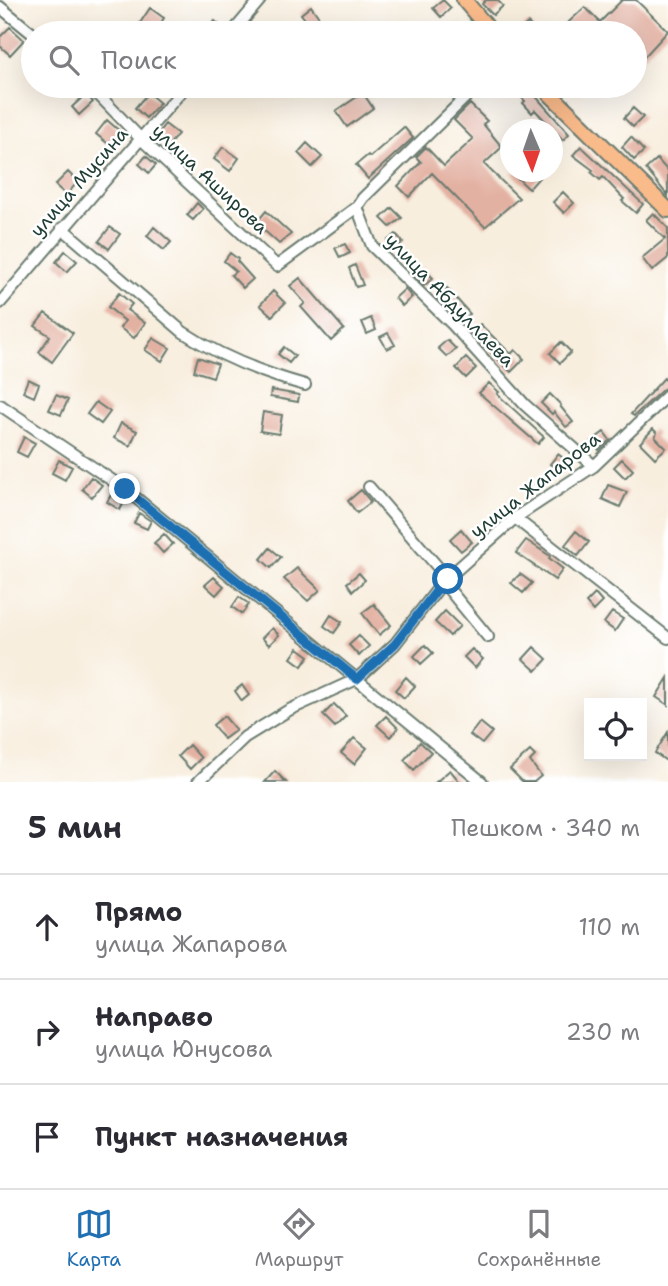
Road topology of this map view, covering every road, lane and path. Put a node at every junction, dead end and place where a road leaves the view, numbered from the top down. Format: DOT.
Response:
graph roads {
  1 [pos="260,0"];
  2 [pos="464,0"];
  3 [pos="0,7"];
  4 [pos="242,21"];
  5 [pos="482,21"];
  6 [pos="21,24"];
  7 [pos="102,98"];
  8 [pos="175,98"];
  9 [pos="465,98"];
  10 [pos="554,98"];
  11 [pos="140,138"];
  12 [pos="358,207"];
  13 [pos="668,210"];
  14 [pos="62,229"];
  15 [pos="0,303"];
  16 [pos="305,385"];
  17 [pos="668,395"];
  18 [pos="0,405"];
  19 [pos="594,466"];
  20 [pos="369,486"];
  21 [pos="515,518"];
  22 [pos="446,580"];
  23 [pos="488,637"];
  24 [pos="668,638"];
  25 [pos="357,679"];
  26 [pos="203,780"];
  27 [pos="482,782"];
  1 -- 4 [label="street"];
  2 -- 5 [label="main road"];
  3 -- 6 [label="street"];
  7 -- 11 [label="street, улица Аширова"];
  8 -- 11 [label="street, улица Мусина"];
  9 -- 12 [label="street"];
  10 -- 13 [label="main road"];
  11 -- 12 [label="street, улица Аширова"];
  11 -- 14 [label="street, улица Мусина"];
  12 -- 19 [label="street, улица Абдуллаева"];
  14 -- 15 [label="street, улица Мусина"];
  14 -- 16 [label="street"];
  17 -- 19 [label="street, улица Жапарова"];
  18 -- 25 [label="street"];
  19 -- 21 [label="street, улица Жапарова"];
  20 -- 22 [label="street"];
  21 -- 22 [label="street, улица Жапарова"];
  21 -- 24 [label="street"];
  22 -- 23 [label="street"];
  22 -- 25 [label="street, улица Жапарова"];
  25 -- 26 [label="street, улица Жапарова"];
  25 -- 27 [label="street"];
}
